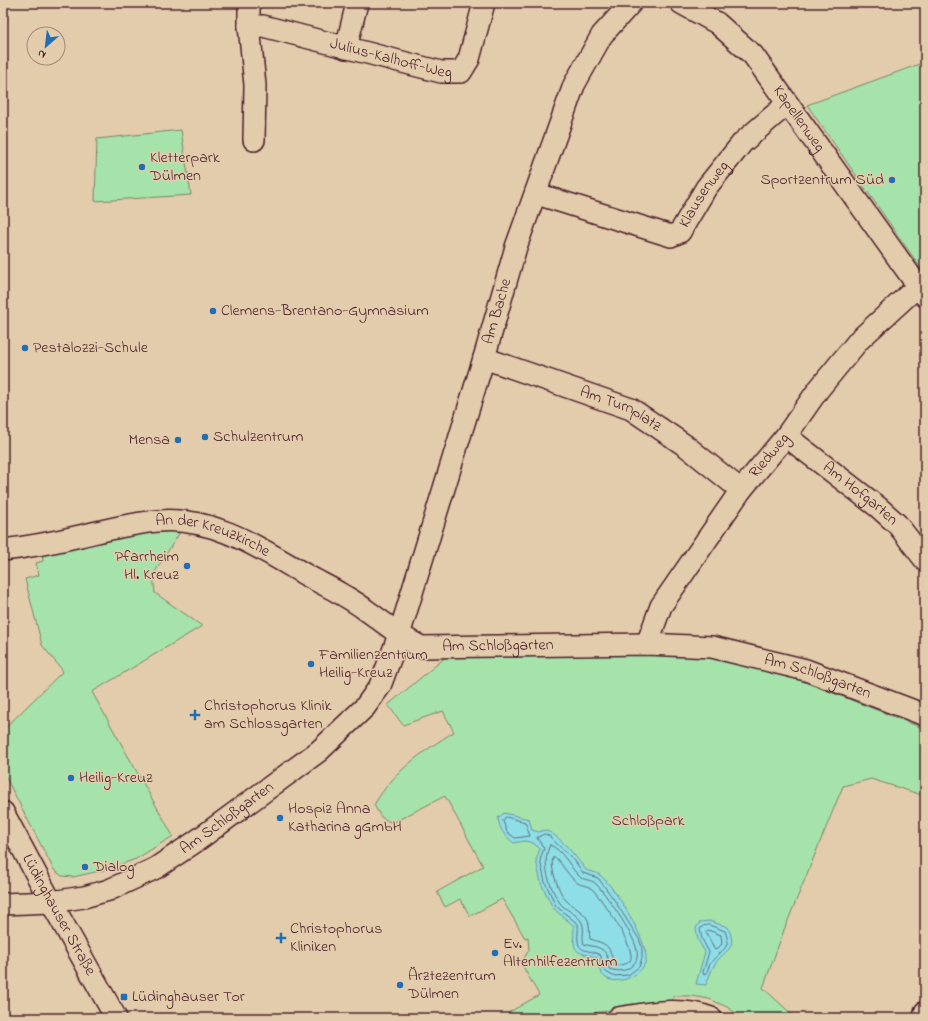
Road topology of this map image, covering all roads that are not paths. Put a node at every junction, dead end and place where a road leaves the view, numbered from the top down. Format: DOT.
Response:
graph roads {
  1 [pos="249,3"];
  2 [pos="357,3"];
  3 [pos="484,3"];
  4 [pos="681,3"];
  5 [pos="629,4"];
  6 [pos="249,26"];
  7 [pos="346,48"];
  8 [pos="787,104"];
  9 [pos="254,140"];
  10 [pos="537,194"];
  11 [pos="921,291"];
  12 [pos="484,358"];
  13 [pos="786,436"];
  14 [pos="741,490"];
  15 [pos="3,550"];
  16 [pos="925,560"];
  17 [pos="399,635"];
  18 [pos="647,644"];
  19 [pos="925,715"];
  20 [pos="3,812"];
  21 [pos="50,902"];
  22 [pos="3,904"];
  23 [pos="925,1012"];
  24 [pos="116,1018"];
  25 [pos="618,1018"];
  26 [pos="711,1018"];
  27 [pos="924,1018"];
  1 -- 6 [label="street"];
  2 -- 7 [label="street"];
  3 -- 7 [label="street, Julius-Kalhoff-Weg"];
  4 -- 8 [label="street, Kapellenweg"];
  5 -- 10 [label="street, Am Bache"];
  6 -- 7 [label="street, Julius-Kalhoff-Weg"];
  6 -- 9 [label="street"];
  8 -- 10 [label="street, Klausenweg"];
  8 -- 11 [label="street, Kapellenweg"];
  10 -- 12 [label="street, Am Bache"];
  11 -- 13 [label="street, Riedweg"];
  12 -- 14 [label="street, Am Turnplatz"];
  12 -- 17 [label="street, Am Bache"];
  13 -- 14 [label="street, Riedweg"];
  13 -- 16 [label="street, Am Hofgarten"];
  14 -- 18 [label="street, Riedweg"];
  15 -- 17 [label="street, An der Kreuzkirche"];
  17 -- 18 [label="street, Am Schloßgarten"];
  17 -- 21 [label="street, Am Schloßgarten"];
  18 -- 19 [label="street, Am Schloßgarten"];
  20 -- 21 [label="street, Lüdinghauser Straße"];
  21 -- 22 [label="street, Am Schloßgarten"];
  21 -- 24 [label="street, Lüdinghauser Straße"];
  23 -- 27 [label="street"];
  25 -- 26 [label="street"];
}
